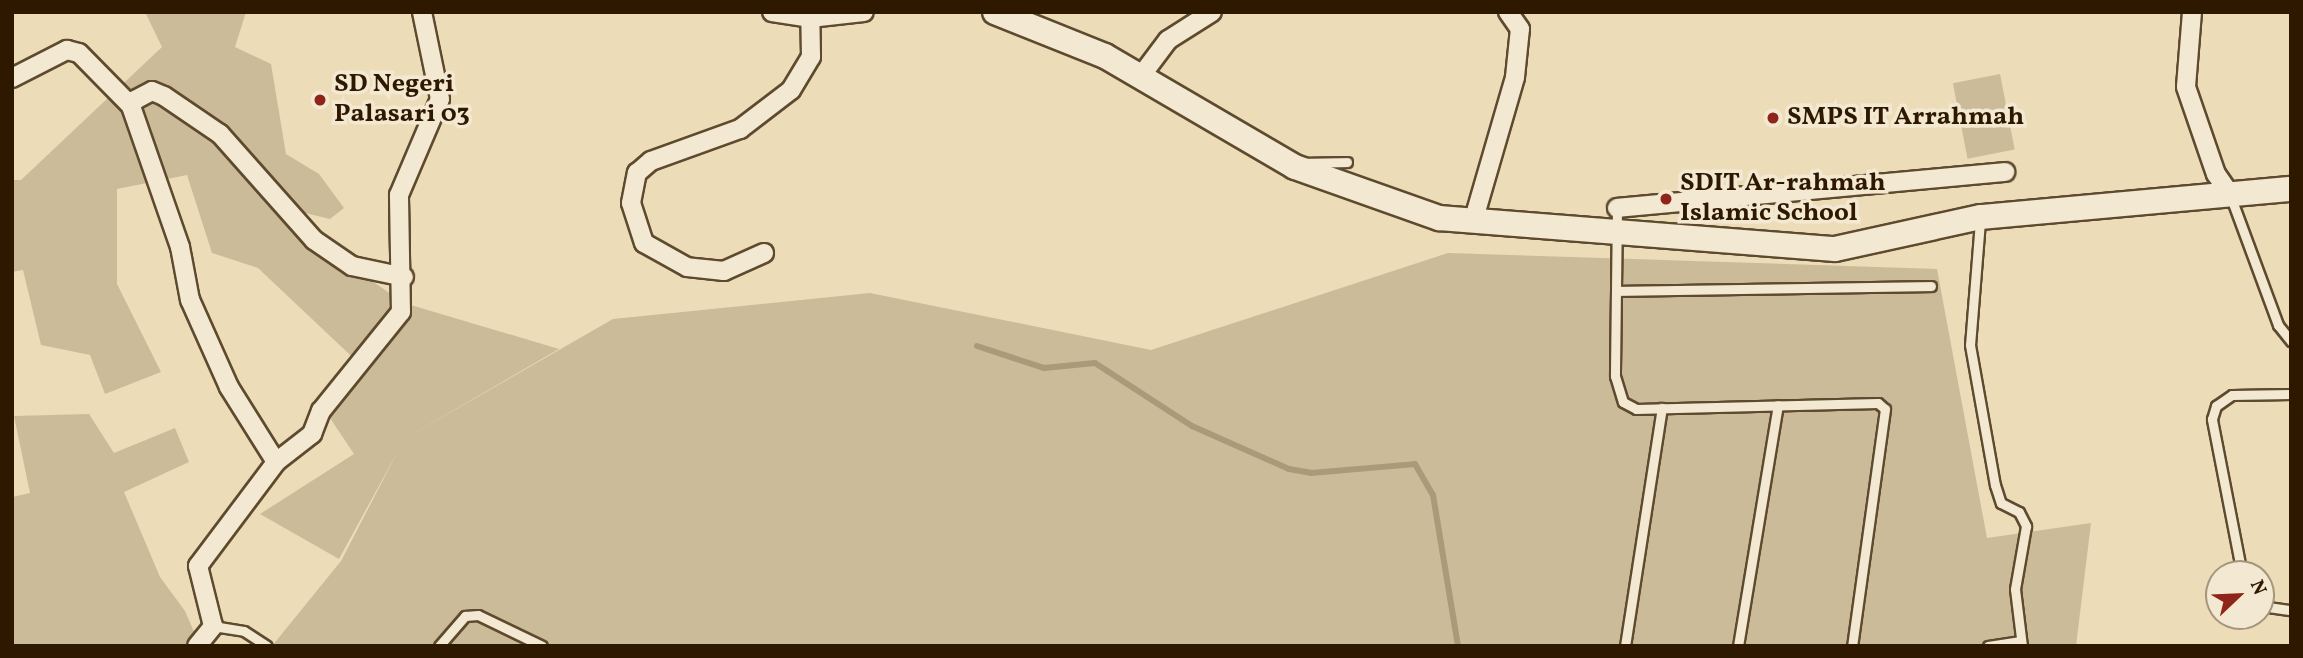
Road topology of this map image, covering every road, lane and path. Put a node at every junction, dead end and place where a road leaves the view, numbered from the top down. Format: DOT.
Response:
graph roads {
  1 [pos="422,12"];
  2 [pos="772,12"];
  3 [pos="864,12"];
  4 [pos="995,12"];
  5 [pos="1212,12"];
  6 [pos="1508,12"];
  7 [pos="2192,12"];
  8 [pos="810,18"];
  9 [pos="1141,76"];
  10 [pos="12,78"];
  11 [pos="131,106"];
  12 [pos="1347,162"];
  13 [pos="1295,167"];
  14 [pos="2004,172"];
  15 [pos="2291,189"];
  16 [pos="2230,194"];
  17 [pos="1617,208"];
  18 [pos="1981,217"];
  19 [pos="1473,222"];
  20 [pos="1621,235"];
  21 [pos="764,253"];
  22 [pos="404,277"];
  23 [pos="1931,286"];
  24 [pos="1617,290"];
  25 [pos="2291,341"];
  26 [pos="2291,394"];
  27 [pos="1778,405"];
  28 [pos="1662,408"];
  29 [pos="276,462"];
  30 [pos="2239,560"];
  31 [pos="213,626"];
  32 [pos="2021,643"];
  33 [pos="197,646"];
  34 [pos="267,646"];
  35 [pos="439,646"];
  36 [pos="542,646"];
  37 [pos="1625,646"];
  38 [pos="1738,646"];
  39 [pos="1852,646"];
  40 [pos="1988,646"];
  1 -- 22 [label="street"];
  2 -- 8 [label="street"];
  3 -- 8 [label="street"];
  4 -- 9 [label="main road"];
  5 -- 9 [label="street"];
  6 -- 19 [label="street"];
  7 -- 16 [label="street"];
  8 -- 21 [label="street"];
  9 -- 13 [label="main road"];
  10 -- 11 [label="street"];
  11 -- 22 [label="street"];
  11 -- 29 [label="street"];
  12 -- 13 [label="lane"];
  13 -- 19 [label="main road"];
  14 -- 17 [label="street"];
  15 -- 16 [label="main road"];
  16 -- 18 [label="main road"];
  16 -- 25 [label="lane"];
  17 -- 20 [label="lane"];
  18 -- 20 [label="main road"];
  18 -- 32 [label="lane"];
  19 -- 20 [label="main road"];
  20 -- 24 [label="lane"];
  22 -- 29 [label="street"];
  23 -- 24 [label="lane"];
  24 -- 28 [label="lane"];
  26 -- 30 [label="lane"];
  27 -- 28 [label="lane"];
  27 -- 38 [label="lane"];
  27 -- 39 [label="lane"];
  28 -- 37 [label="lane"];
  29 -- 31 [label="street"];
  31 -- 33 [label="street"];
  31 -- 34 [label="lane"];
  32 -- 40 [label="lane"];
  35 -- 36 [label="lane"];
}
